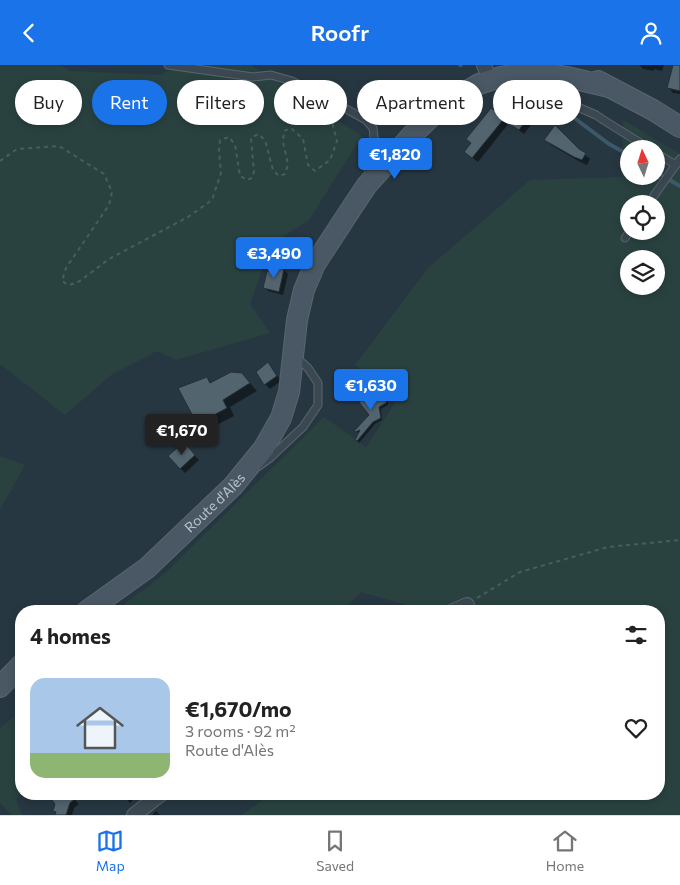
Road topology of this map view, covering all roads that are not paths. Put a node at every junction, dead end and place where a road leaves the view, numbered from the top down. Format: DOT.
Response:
graph roads {
  1 [pos="168,65"];
  2 [pos="511,65"];
  3 [pos="546,65"];
  4 [pos="485,68"];
  5 [pos="609,87"];
  6 [pos="581,109"];
  7 [pos="680,127"];
  8 [pos="412,135"];
  9 [pos="635,140"];
  10 [pos="665,158"];
  11 [pos="676,164"];
  12 [pos="368,185"];
  13 [pos="654,195"];
  14 [pos="293,358"];
  15 [pos="233,486"];
  16 [pos="95,605"];
  17 [pos="15,671"];
  18 [pos="0,687"];
  19 [pos="153,800"];
  20 [pos="134,815"];
  1 -- 12 [label="lane"];
  2 -- 4 [label="main road"];
  3 -- 5 [label="main road"];
  4 -- 8 [label="main road"];
  5 -- 7 [label="main road"];
  5 -- 8 [label="main road"];
  6 -- 9 [label="lane"];
  8 -- 12 [label="main road, Route d'Alès"];
  10 -- 11 [label="lane"];
  11 -- 13 [label="lane"];
  12 -- 14 [label="main road, Route d'Alès"];
  14 -- 15 [label="main road, Route d'Alès"];
  14 -- 15 [label="lane"];
  15 -- 16 [label="main road, Route d'Alès"];
  17 -- 18 [label="main road"];
  19 -- 20 [label="street"];
}
